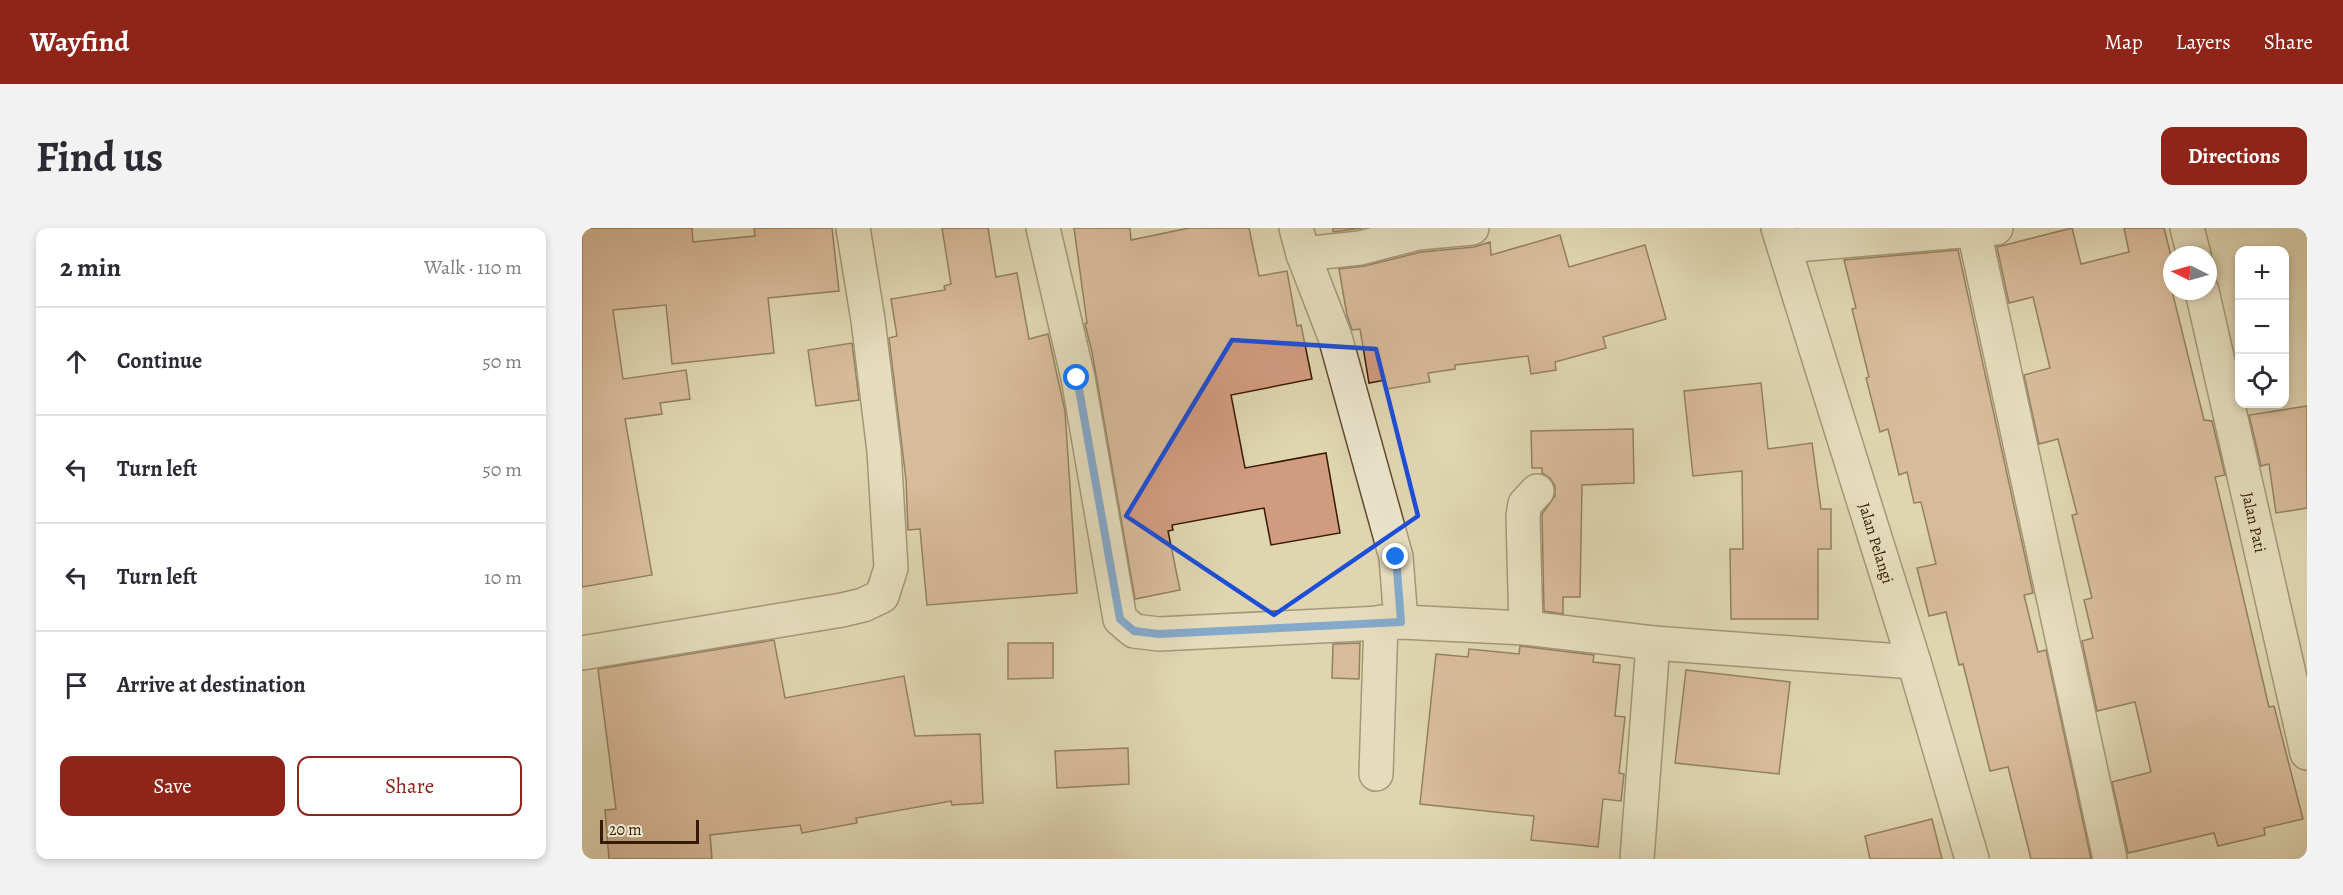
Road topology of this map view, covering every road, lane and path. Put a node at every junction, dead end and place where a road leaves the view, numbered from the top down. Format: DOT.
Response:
graph roads {
  1 [pos="853,228"];
  2 [pos="1043,228"];
  3 [pos="1472,228"];
  4 [pos="2187,228"];
  5 [pos="1985,229"];
  6 [pos="1781,237"];
  7 [pos="1300,241"];
  8 [pos="2192,246"];
  9 [pos="2204,300"];
  10 [pos="1537,491"];
  11 [pos="1391,622"];
  12 [pos="1526,628"];
  13 [pos="1653,643"];
  14 [pos="582,653"];
  15 [pos="1914,662"];
  16 [pos="2307,753"];
  17 [pos="1376,774"];
  18 [pos="1637,859"];
  19 [pos="1972,859"];
  20 [pos="2110,859"];
  1 -- 14 [label="street"];
  2 -- 11 [label="street"];
  3 -- 7 [label="street"];
  4 -- 8 [label="street"];
  5 -- 6 [label="street"];
  5 -- 20 [label="street"];
  6 -- 15 [label="street, Jalan Pelangi"];
  7 -- 11 [label="street"];
  9 -- 16 [label="street, Jalan Pati"];
  10 -- 12 [label="street"];
  11 -- 12 [label="street"];
  11 -- 17 [label="street"];
  12 -- 13 [label="street"];
  13 -- 15 [label="street"];
  13 -- 18 [label="street"];
  15 -- 19 [label="street, Jalan Pelangi"];
}
